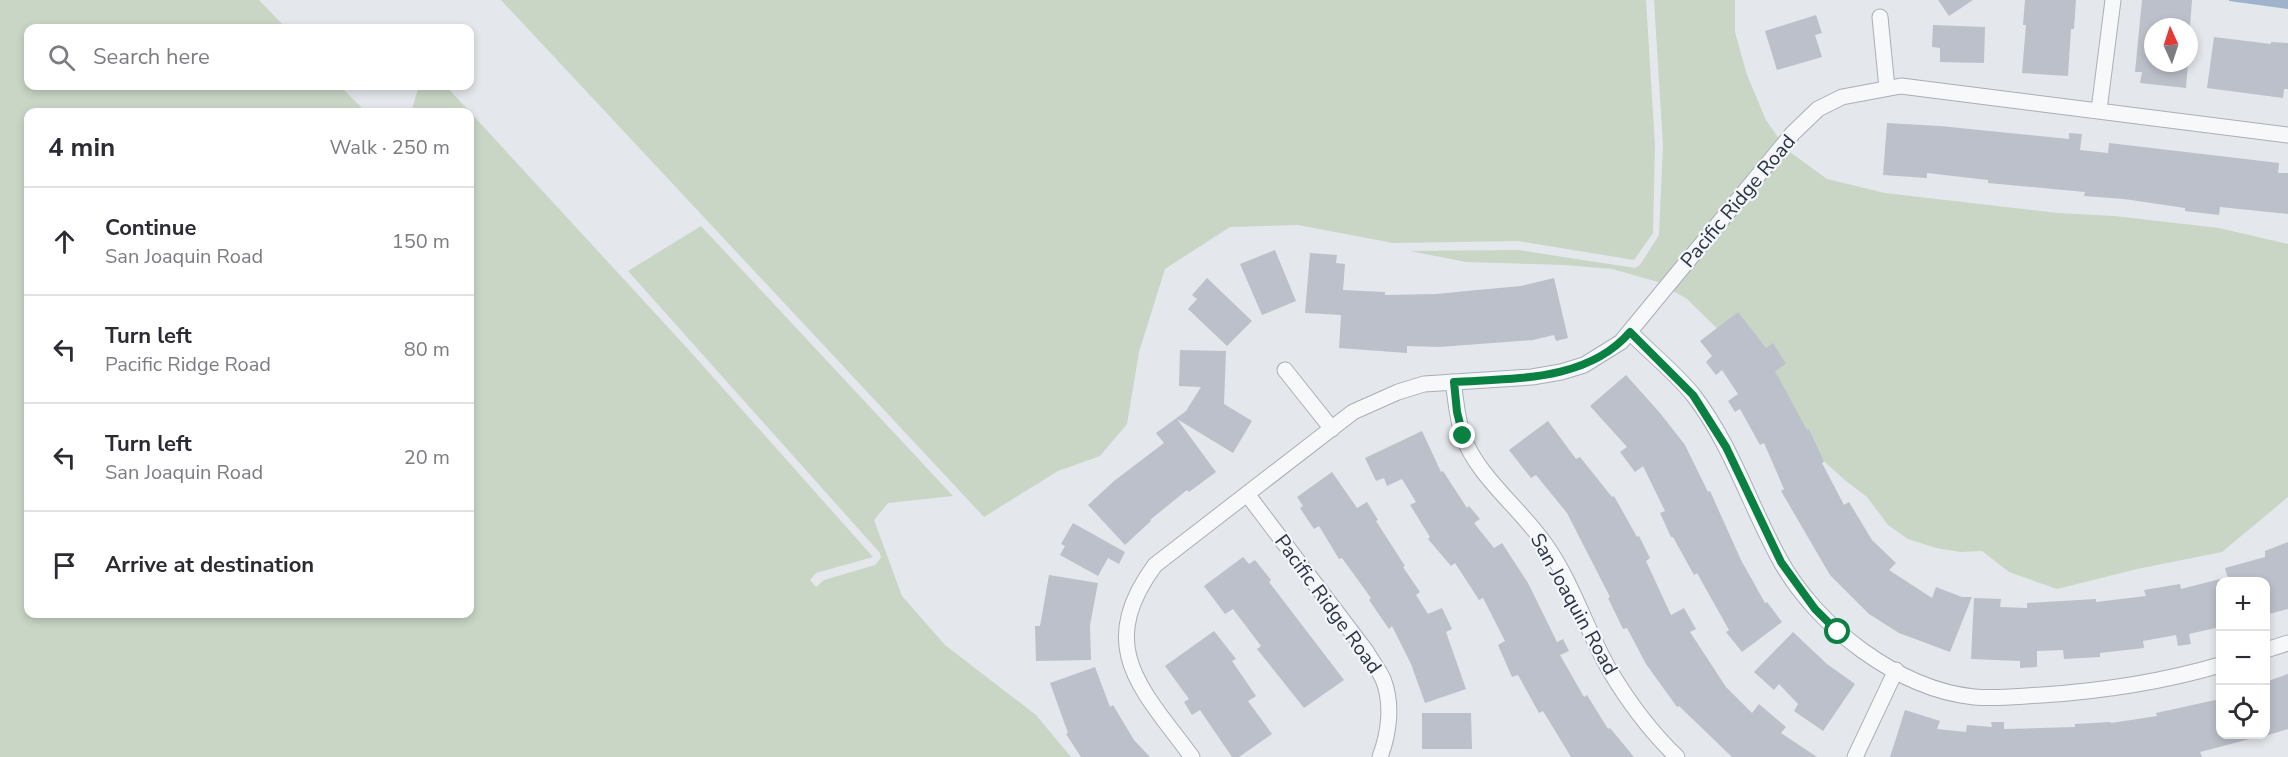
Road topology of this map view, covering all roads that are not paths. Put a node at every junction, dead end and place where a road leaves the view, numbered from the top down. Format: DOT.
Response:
graph roads {
  1 [pos="2113,0"];
  2 [pos="1880,17"];
  3 [pos="1887,88"];
  4 [pos="2100,111"];
  5 [pos="2288,135"];
  6 [pos="1630,332"];
  7 [pos="1286,370"];
  8 [pos="1454,382"];
  9 [pos="1332,429"];
  10 [pos="1247,494"];
  11 [pos="2288,643"];
  12 [pos="2270,648"];
  13 [pos="2216,666"];
  14 [pos="1896,670"];
  15 [pos="1192,757"];
  16 [pos="1380,757"];
  17 [pos="1677,757"];
  18 [pos="1855,757"];
  1 -- 4 [label="street"];
  2 -- 3 [label="street"];
  3 -- 4 [label="street, Pacific Ridge Road"];
  3 -- 6 [label="street, Pacific Ridge Road"];
  4 -- 5 [label="street, Pacific Ridge Road"];
  6 -- 8 [label="street, Pacific Ridge Road"];
  6 -- 14 [label="street"];
  7 -- 9 [label="street"];
  8 -- 9 [label="street, Pacific Ridge Road"];
  8 -- 17 [label="street, San Joaquin Road"];
  9 -- 10 [label="street, Pacific Ridge Road"];
  10 -- 15 [label="street, Pacific Ridge Road"];
  10 -- 16 [label="street, Pacific Ridge Road"];
  11 -- 12 [label="street"];
  13 -- 14 [label="street"];
  14 -- 18 [label="street"];
}
